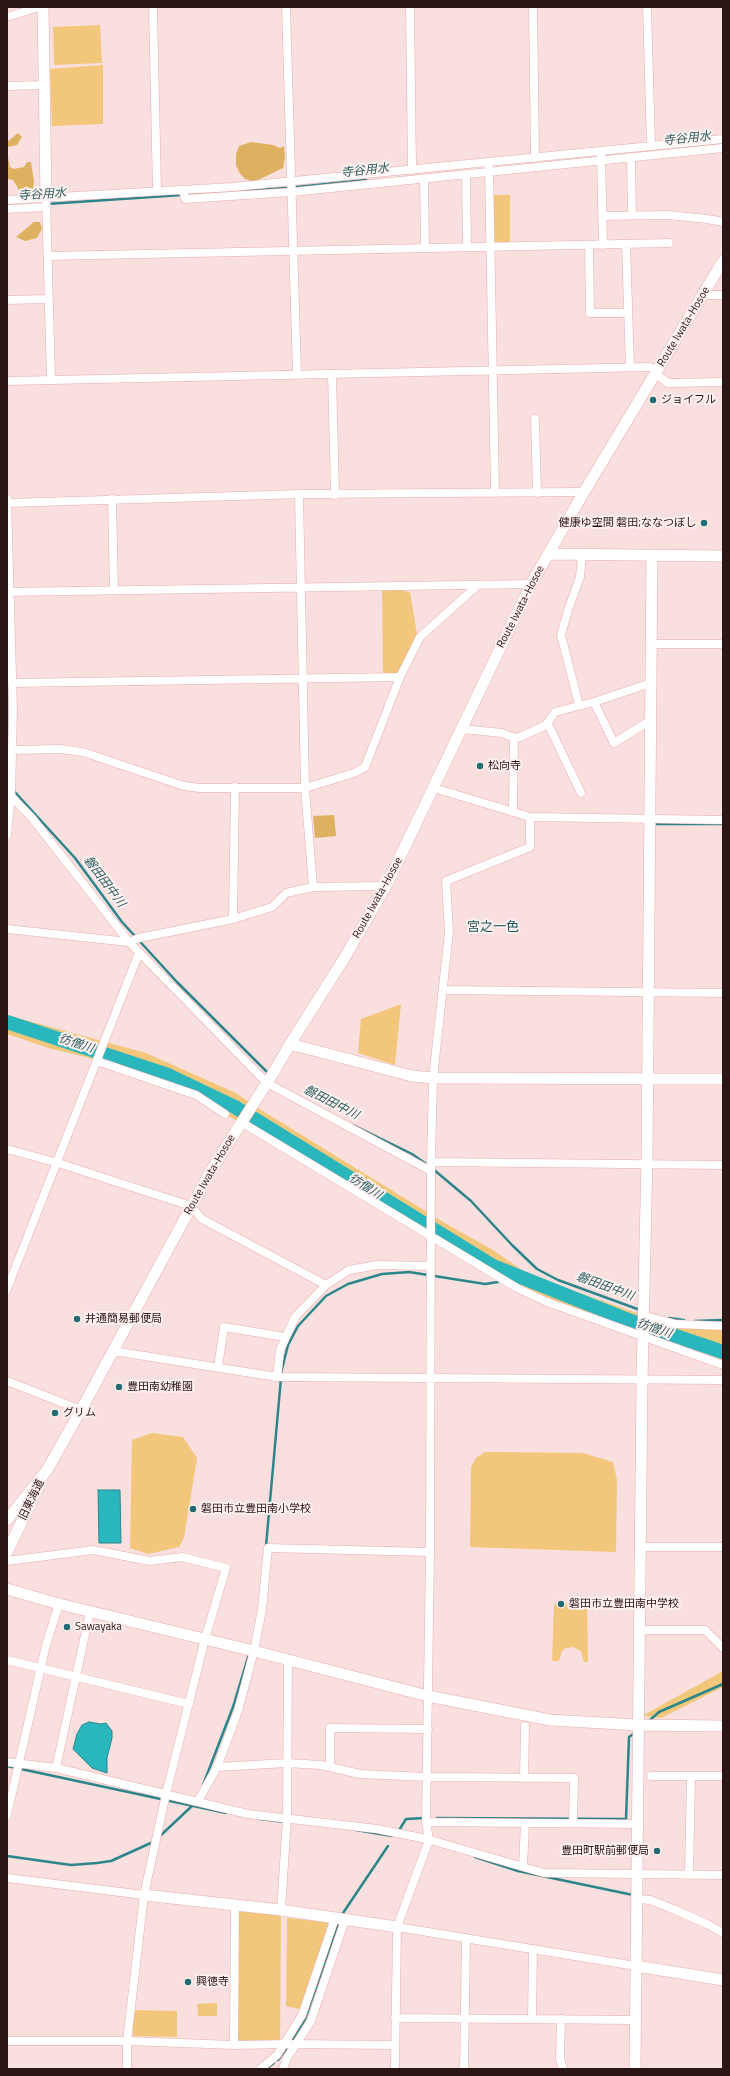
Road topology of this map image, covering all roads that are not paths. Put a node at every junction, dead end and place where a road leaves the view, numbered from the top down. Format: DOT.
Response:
graph roads {
  1 [pos="39,7"];
  2 [pos="43,7"];
  3 [pos="153,7"];
  4 [pos="286,7"];
  5 [pos="410,7"];
  6 [pos="533,7"];
  7 [pos="647,7"];
  8 [pos="7,18"];
  9 [pos="45,85"];
  10 [pos="7,86"];
  11 [pos="723,139"];
  12 [pos="651,146"];
  13 [pos="723,148"];
  14 [pos="601,156"];
  15 [pos="535,158"];
  16 [pos="631,158"];
  17 [pos="488,162"];
  18 [pos="412,170"];
  19 [pos="489,172"];
  20 [pos="466,175"];
  21 [pos="424,179"];
  22 [pos="291,182"];
  23 [pos="183,190"];
  24 [pos="157,191"];
  25 [pos="292,192"];
  26 [pos="7,200"];
  27 [pos="46,202"];
  28 [pos="7,209"];
  29 [pos="632,215"];
  30 [pos="602,216"];
  31 [pos="723,222"];
  32 [pos="669,243"];
  33 [pos="603,244"];
  34 [pos="626,244"];
  35 [pos="589,245"];
  36 [pos="490,246"];
  37 [pos="467,247"];
  38 [pos="425,248"];
  39 [pos="294,250"];
  40 [pos="48,256"];
  41 [pos="723,261"];
  42 [pos="703,295"];
  43 [pos="723,295"];
  44 [pos="48,299"];
  45 [pos="7,300"];
  46 [pos="628,313"];
  47 [pos="630,367"];
  48 [pos="493,371"];
  49 [pos="657,372"];
  50 [pos="297,374"];
  51 [pos="332,374"];
  52 [pos="52,380"];
  53 [pos="7,381"];
  54 [pos="723,382"];
  55 [pos="534,419"];
  56 [pos="584,492"];
  57 [pos="495,493"];
  58 [pos="537,493"];
  59 [pos="299,495"];
  60 [pos="335,495"];
  61 [pos="7,498"];
  62 [pos="112,499"];
  63 [pos="7,503"];
  64 [pos="548,554"];
  65 [pos="582,554"];
  66 [pos="652,555"];
  67 [pos="723,556"];
  68 [pos="531,584"];
  69 [pos="478,585"];
  70 [pos="302,588"];
  71 [pos="114,590"];
  72 [pos="8,592"];
  73 [pos="652,644"];
  74 [pos="723,644"];
  75 [pos="400,677"];
  76 [pos="302,678"];
  77 [pos="12,683"];
  78 [pos="651,683"];
  79 [pos="594,702"];
  80 [pos="579,705"];
  81 [pos="651,720"];
  82 [pos="548,724"];
  83 [pos="462,729"];
  84 [pos="514,738"];
  85 [pos="13,750"];
  86 [pos="235,787"];
  87 [pos="305,788"];
  88 [pos="434,788"];
  89 [pos="581,793"];
  90 [pos="9,794"];
  91 [pos="513,812"];
  92 [pos="530,817"];
  93 [pos="651,819"];
  94 [pos="723,820"];
  95 [pos="7,835"];
  96 [pos="386,886"];
  97 [pos="313,887"];
  98 [pos="233,919"];
  99 [pos="7,929"];
  100 [pos="129,942"];
  101 [pos="139,953"];
  102 [pos="443,990"];
  103 [pos="648,992"];
  104 [pos="723,993"];
  105 [pos="290,1044"];
  106 [pos="98,1061"];
  107 [pos="433,1078"];
  108 [pos="647,1079"];
  109 [pos="723,1080"];
  110 [pos="267,1083"];
  111 [pos="225,1114"];
  112 [pos="241,1122"];
  113 [pos="7,1149"];
  114 [pos="58,1163"];
  115 [pos="647,1164"];
  116 [pos="723,1165"];
  117 [pos="431,1167"];
  118 [pos="190,1206"];
  119 [pos="431,1235"];
  120 [pos="430,1266"];
  121 [pos="326,1285"];
  122 [pos="7,1289"];
  123 [pos="645,1316"];
  124 [pos="723,1326"];
  125 [pos="285,1337"];
  126 [pos="644,1337"];
  127 [pos="113,1351"];
  128 [pos="723,1365"];
  129 [pos="218,1367"];
  130 [pos="277,1377"];
  131 [pos="429,1379"];
  132 [pos="7,1380"];
  133 [pos="642,1380"];
  134 [pos="723,1380"];
  135 [pos="81,1410"];
  136 [pos="47,1470"];
  137 [pos="7,1520"];
  138 [pos="641,1547"];
  139 [pos="723,1547"];
  140 [pos="7,1552"];
  141 [pos="430,1552"];
  142 [pos="7,1561"];
  143 [pos="7,1589"];
  144 [pos="59,1604"];
  145 [pos="90,1612"];
  146 [pos="640,1630"];
  147 [pos="205,1640"];
  148 [pos="723,1648"];
  149 [pos="254,1651"];
  150 [pos="7,1660"];
  151 [pos="288,1660"];
  152 [pos="41,1668"];
  153 [pos="76,1677"];
  154 [pos="428,1696"];
  155 [pos="189,1704"];
  156 [pos="639,1725"];
  157 [pos="525,1726"];
  158 [pos="723,1726"];
  159 [pos="428,1729"];
  160 [pos="7,1762"];
  161 [pos="19,1763"];
  162 [pos="287,1763"];
  163 [pos="217,1767"];
  164 [pos="56,1768"];
  165 [pos="330,1768"];
  166 [pos="651,1776"];
  167 [pos="691,1776"];
  168 [pos="723,1776"];
  169 [pos="427,1778"];
  170 [pos="524,1778"];
  171 [pos="166,1794"];
  172 [pos="198,1802"];
  173 [pos="7,1815"];
  174 [pos="287,1818"];
  175 [pos="426,1822"];
  176 [pos="525,1823"];
  177 [pos="573,1823"];
  178 [pos="638,1824"];
  179 [pos="430,1840"];
  180 [pos="523,1867"];
  181 [pos="638,1874"];
  182 [pos="690,1875"];
  183 [pos="723,1875"];
  184 [pos="7,1878"];
  185 [pos="144,1895"];
  186 [pos="638,1899"];
  187 [pos="235,1905"];
  188 [pos="281,1910"];
  189 [pos="340,1919"];
  190 [pos="397,1927"];
  191 [pos="723,1933"];
  192 [pos="466,1938"];
  193 [pos="533,1950"];
  194 [pos="636,1966"];
  195 [pos="723,1980"];
  196 [pos="395,2018"];
  197 [pos="464,2018"];
  198 [pos="532,2019"];
  199 [pos="561,2020"];
  200 [pos="635,2020"];
  201 [pos="7,2041"];
  202 [pos="126,2041"];
  203 [pos="234,2045"];
  204 [pos="284,2045"];
  205 [pos="296,2045"];
  206 [pos="395,2045"];
  207 [pos="127,2069"];
  208 [pos="260,2069"];
  209 [pos="283,2069"];
  210 [pos="395,2069"];
  211 [pos="464,2069"];
  212 [pos="563,2069"];
  213 [pos="635,2069"];
  1 -- 8 [label="street"];
  2 -- 9 [label="street"];
  3 -- 24 [label="street"];
  4 -- 22 [label="street"];
  5 -- 18 [label="street"];
  6 -- 15 [label="street"];
  7 -- 12 [label="street"];
  9 -- 10 [label="street"];
  9 -- 27 [label="street"];
  11 -- 12 [label="street"];
  12 -- 14 [label="street"];
  13 -- 16 [label="street"];
  14 -- 15 [label="street"];
  14 -- 16 [label="street"];
  14 -- 19 [label="street"];
  14 -- 30 [label="street"];
  15 -- 17 [label="street"];
  16 -- 29 [label="street"];
  17 -- 18 [label="street"];
  17 -- 19 [label="street"];
  18 -- 22 [label="street"];
  19 -- 20 [label="street"];
  19 -- 36 [label="street"];
  20 -- 21 [label="street"];
  20 -- 37 [label="street"];
  21 -- 25 [label="street"];
  21 -- 38 [label="street"];
  22 -- 23 [label="street"];
  22 -- 25 [label="street"];
  23 -- 24 [label="street"];
  23 -- 25 [label="street"];
  24 -- 27 [label="street"];
  25 -- 39 [label="street"];
  26 -- 27 [label="street"];
  27 -- 28 [label="street"];
  27 -- 40 [label="street"];
  29 -- 30 [label="street"];
  29 -- 31 [label="street"];
  30 -- 33 [label="street"];
  32 -- 34 [label="street"];
  33 -- 34 [label="street"];
  33 -- 35 [label="street"];
  34 -- 46 [label="street"];
  35 -- 36 [label="street"];
  35 -- 46 [label="street"];
  36 -- 37 [label="street"];
  36 -- 48 [label="street"];
  37 -- 38 [label="street"];
  38 -- 39 [label="street"];
  39 -- 40 [label="street"];
  39 -- 50 [label="street"];
  40 -- 44 [label="street"];
  41 -- 42 [label="street, Route Iwata-Hosoe"];
  42 -- 43 [label="street"];
  42 -- 49 [label="street, Route Iwata-Hosoe"];
  44 -- 45 [label="street"];
  44 -- 52 [label="street"];
  46 -- 47 [label="street"];
  47 -- 48 [label="street"];
  47 -- 49 [label="street"];
  48 -- 51 [label="street"];
  48 -- 57 [label="street"];
  49 -- 54 [label="street"];
  49 -- 56 [label="street, Route Iwata-Hosoe"];
  50 -- 51 [label="street"];
  50 -- 52 [label="street"];
  51 -- 60 [label="street"];
  52 -- 53 [label="street"];
  55 -- 58 [label="street"];
  56 -- 58 [label="street"];
  56 -- 64 [label="street, Route Iwata-Hosoe"];
  57 -- 58 [label="street"];
  57 -- 60 [label="street"];
  59 -- 60 [label="street"];
  59 -- 62 [label="street"];
  59 -- 70 [label="street"];
  61 -- 63 [label="street"];
  62 -- 63 [label="street"];
  62 -- 71 [label="street"];
  63 -- 72 [label="street"];
  64 -- 65 [label="street"];
  64 -- 68 [label="street, Route Iwata-Hosoe"];
  65 -- 66 [label="street"];
  65 -- 80 [label="street"];
  66 -- 67 [label="street"];
  66 -- 73 [label="street"];
  68 -- 69 [label="street"];
  68 -- 83 [label="street, Route Iwata-Hosoe"];
  69 -- 70 [label="street"];
  69 -- 75 [label="street"];
  70 -- 71 [label="street"];
  70 -- 76 [label="street"];
  71 -- 72 [label="street"];
  72 -- 77 [label="street"];
  73 -- 74 [label="street"];
  73 -- 78 [label="street"];
  75 -- 76 [label="street"];
  75 -- 87 [label="street"];
  76 -- 77 [label="street"];
  76 -- 87 [label="street"];
  77 -- 85 [label="street"];
  78 -- 79 [label="street"];
  78 -- 81 [label="street"];
  79 -- 80 [label="street"];
  79 -- 81 [label="street"];
  80 -- 82 [label="street"];
  81 -- 93 [label="street"];
  82 -- 84 [label="street"];
  82 -- 89 [label="street"];
  83 -- 84 [label="street"];
  83 -- 88 [label="street, Route Iwata-Hosoe"];
  84 -- 91 [label="street"];
  85 -- 86 [label="street"];
  85 -- 90 [label="street"];
  86 -- 87 [label="street"];
  86 -- 98 [label="street"];
  87 -- 97 [label="street"];
  88 -- 91 [label="street"];
  88 -- 96 [label="street, Route Iwata-Hosoe"];
  90 -- 95 [label="street"];
  90 -- 100 [label="street"];
  91 -- 92 [label="street"];
  92 -- 93 [label="street"];
  92 -- 102 [label="street"];
  93 -- 94 [label="street"];
  93 -- 103 [label="street"];
  96 -- 97 [label="street"];
  96 -- 105 [label="street, Route Iwata-Hosoe"];
  97 -- 98 [label="street"];
  98 -- 100 [label="street"];
  99 -- 100 [label="street"];
  100 -- 101 [label="street"];
  101 -- 106 [label="street"];
  101 -- 110 [label="street"];
  102 -- 103 [label="street"];
  102 -- 107 [label="street"];
  103 -- 104 [label="street"];
  103 -- 108 [label="street"];
  105 -- 107 [label="street"];
  105 -- 110 [label="street, Route Iwata-Hosoe"];
  106 -- 111 [label="street"];
  106 -- 114 [label="street"];
  107 -- 108 [label="street"];
  107 -- 117 [label="street"];
  108 -- 109 [label="street"];
  108 -- 115 [label="street"];
  110 -- 112 [label="street, Route Iwata-Hosoe"];
  110 -- 117 [label="street"];
  112 -- 118 [label="street, Route Iwata-Hosoe"];
  112 -- 119 [label="street"];
  113 -- 114 [label="street"];
  114 -- 118 [label="street"];
  114 -- 122 [label="street"];
  115 -- 116 [label="street"];
  115 -- 117 [label="street"];
  115 -- 123 [label="street"];
  117 -- 119 [label="street"];
  118 -- 121 [label="street"];
  118 -- 127 [label="street, Route Iwata-Hosoe"];
  119 -- 120 [label="street"];
  119 -- 126 [label="street"];
  120 -- 121 [label="street"];
  120 -- 131 [label="street"];
  121 -- 125 [label="street"];
  123 -- 124 [label="street"];
  123 -- 126 [label="street"];
  125 -- 129 [label="street"];
  125 -- 130 [label="street"];
  126 -- 128 [label="street"];
  126 -- 133 [label="street"];
  127 -- 129 [label="street"];
  127 -- 135 [label="street, Route Iwata-Hosoe"];
  129 -- 130 [label="street"];
  130 -- 131 [label="street"];
  131 -- 133 [label="street"];
  131 -- 141 [label="street"];
  132 -- 135 [label="street"];
  133 -- 134 [label="street"];
  133 -- 138 [label="street"];
  135 -- 136 [label="street, Route Iwata-Hosoe"];
  136 -- 137 [label="street, Route Iwata-Hosoe"];
  136 -- 140 [label="street, 旧東海道"];
  138 -- 139 [label="street"];
  138 -- 146 [label="street"];
  141 -- 149 [label="street"];
  141 -- 154 [label="street"];
  142 -- 147 [label="street"];
  143 -- 144 [label="street"];
  144 -- 145 [label="street"];
  144 -- 152 [label="street"];
  145 -- 147 [label="street"];
  145 -- 153 [label="street"];
  146 -- 148 [label="street"];
  146 -- 156 [label="street"];
  147 -- 149 [label="street"];
  147 -- 155 [label="street"];
  149 -- 151 [label="street"];
  149 -- 163 [label="street"];
  150 -- 152 [label="street"];
  151 -- 154 [label="street"];
  151 -- 162 [label="street"];
  152 -- 153 [label="street"];
  152 -- 161 [label="street"];
  153 -- 155 [label="street"];
  153 -- 164 [label="street"];
  154 -- 156 [label="street"];
  154 -- 159 [label="street"];
  155 -- 171 [label="street"];
  156 -- 158 [label="street"];
  156 -- 178 [label="street"];
  157 -- 170 [label="street"];
  159 -- 165 [label="street"];
  159 -- 169 [label="street"];
  160 -- 161 [label="street"];
  161 -- 164 [label="street"];
  161 -- 173 [label="street"];
  162 -- 163 [label="street"];
  162 -- 165 [label="street"];
  162 -- 174 [label="street"];
  163 -- 172 [label="street"];
  164 -- 171 [label="street"];
  165 -- 169 [label="street"];
  166 -- 167 [label="street"];
  167 -- 168 [label="street"];
  167 -- 182 [label="street"];
  169 -- 170 [label="street"];
  169 -- 175 [label="street"];
  170 -- 177 [label="street"];
  171 -- 172 [label="street"];
  171 -- 185 [label="street"];
  172 -- 174 [label="street"];
  174 -- 179 [label="street"];
  174 -- 188 [label="street"];
  175 -- 176 [label="street"];
  175 -- 179 [label="street"];
  176 -- 177 [label="street"];
  176 -- 180 [label="street"];
  177 -- 178 [label="street"];
  178 -- 181 [label="street"];
  179 -- 180 [label="street"];
  179 -- 190 [label="street"];
  180 -- 181 [label="street"];
  181 -- 182 [label="street"];
  181 -- 186 [label="street"];
  182 -- 183 [label="street"];
  184 -- 185 [label="street"];
  185 -- 187 [label="street"];
  185 -- 202 [label="street"];
  186 -- 191 [label="street"];
  186 -- 194 [label="street"];
  187 -- 188 [label="street"];
  187 -- 203 [label="street"];
  188 -- 189 [label="street"];
  189 -- 190 [label="street"];
  189 -- 204 [label="street"];
  189 -- 205 [label="street"];
  190 -- 192 [label="street"];
  190 -- 196 [label="street"];
  192 -- 193 [label="street"];
  192 -- 197 [label="street"];
  193 -- 194 [label="street"];
  193 -- 198 [label="street"];
  194 -- 195 [label="street"];
  194 -- 200 [label="street"];
  196 -- 197 [label="street"];
  196 -- 206 [label="street"];
  197 -- 198 [label="street"];
  197 -- 211 [label="street"];
  198 -- 199 [label="street"];
  199 -- 200 [label="street"];
  199 -- 212 [label="street"];
  200 -- 213 [label="street"];
  201 -- 202 [label="street"];
  202 -- 203 [label="street"];
  202 -- 207 [label="street"];
  203 -- 204 [label="street"];
  204 -- 205 [label="street"];
  204 -- 208 [label="street"];
  205 -- 206 [label="street"];
  205 -- 209 [label="street"];
  206 -- 210 [label="street"];
}
